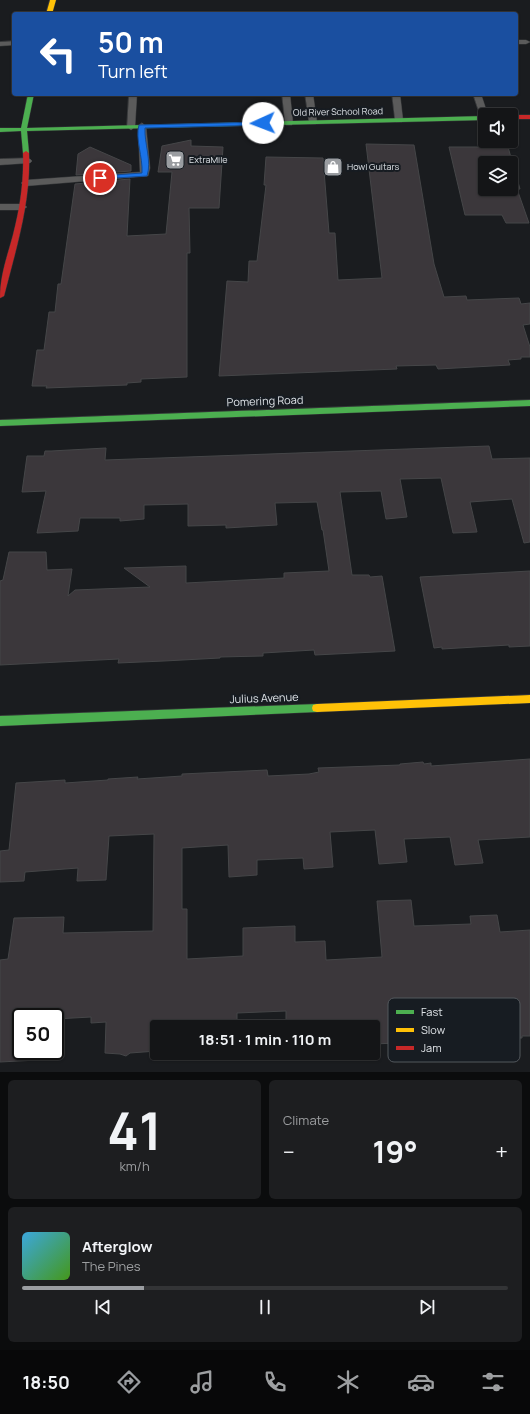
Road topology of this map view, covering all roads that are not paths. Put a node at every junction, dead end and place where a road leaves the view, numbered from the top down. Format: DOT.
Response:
graph roads {
  1 [pos="53,0"];
  2 [pos="50,12"];
  3 [pos="518,42"];
  4 [pos="526,42"];
  5 [pos="12,43"];
  6 [pos="0,44"];
  7 [pos="31,96"];
  8 [pos="133,96"];
  9 [pos="286,96"];
  10 [pos="310,96"];
  11 [pos="396,96"];
  12 [pos="478,96"];
  13 [pos="482,108"];
  14 [pos="518,117"];
  15 [pos="530,117"];
  16 [pos="478,118"];
  17 [pos="399,120"];
  18 [pos="313,122"];
  19 [pos="289,123"];
  20 [pos="142,126"];
  21 [pos="131,127"];
  22 [pos="24,129"];
  23 [pos="0,130"];
  24 [pos="27,160"];
  25 [pos="0,162"];
  26 [pos="26,183"];
  27 [pos="22,206"];
  28 [pos="0,207"];
  29 [pos="0,296"];
  30 [pos="530,403"];
  31 [pos="0,423"];
  32 [pos="530,699"];
  33 [pos="0,721"];
  1 -- 2 [label="main road"];
  3 -- 4 [label="lane"];
  5 -- 6 [label="lane"];
  7 -- 22 [label="main road"];
  8 -- 21 [label="lane"];
  9 -- 19 [label="lane"];
  10 -- 18 [label="lane"];
  11 -- 17 [label="lane"];
  12 -- 13 [label="lane"];
  14 -- 15 [label="main road"];
  16 -- 17 [label="main road, Old River School Road"];
  17 -- 18 [label="main road, Old River School Road"];
  18 -- 19 [label="main road, Old River School Road"];
  19 -- 20 [label="main road, Old River School Road"];
  20 -- 21 [label="main road, Old River School Road"];
  20 -- 26 [label="lane"];
  21 -- 22 [label="main road, Old River School Road"];
  22 -- 23 [label="main road, Old River School Road"];
  22 -- 24 [label="main road"];
  24 -- 25 [label="lane"];
  24 -- 26 [label="main road"];
  26 -- 27 [label="main road"];
  27 -- 28 [label="lane"];
  27 -- 29 [label="main road"];
  30 -- 31 [label="main road, Pomering Road"];
  32 -- 33 [label="main road, Julius Avenue"];
}
